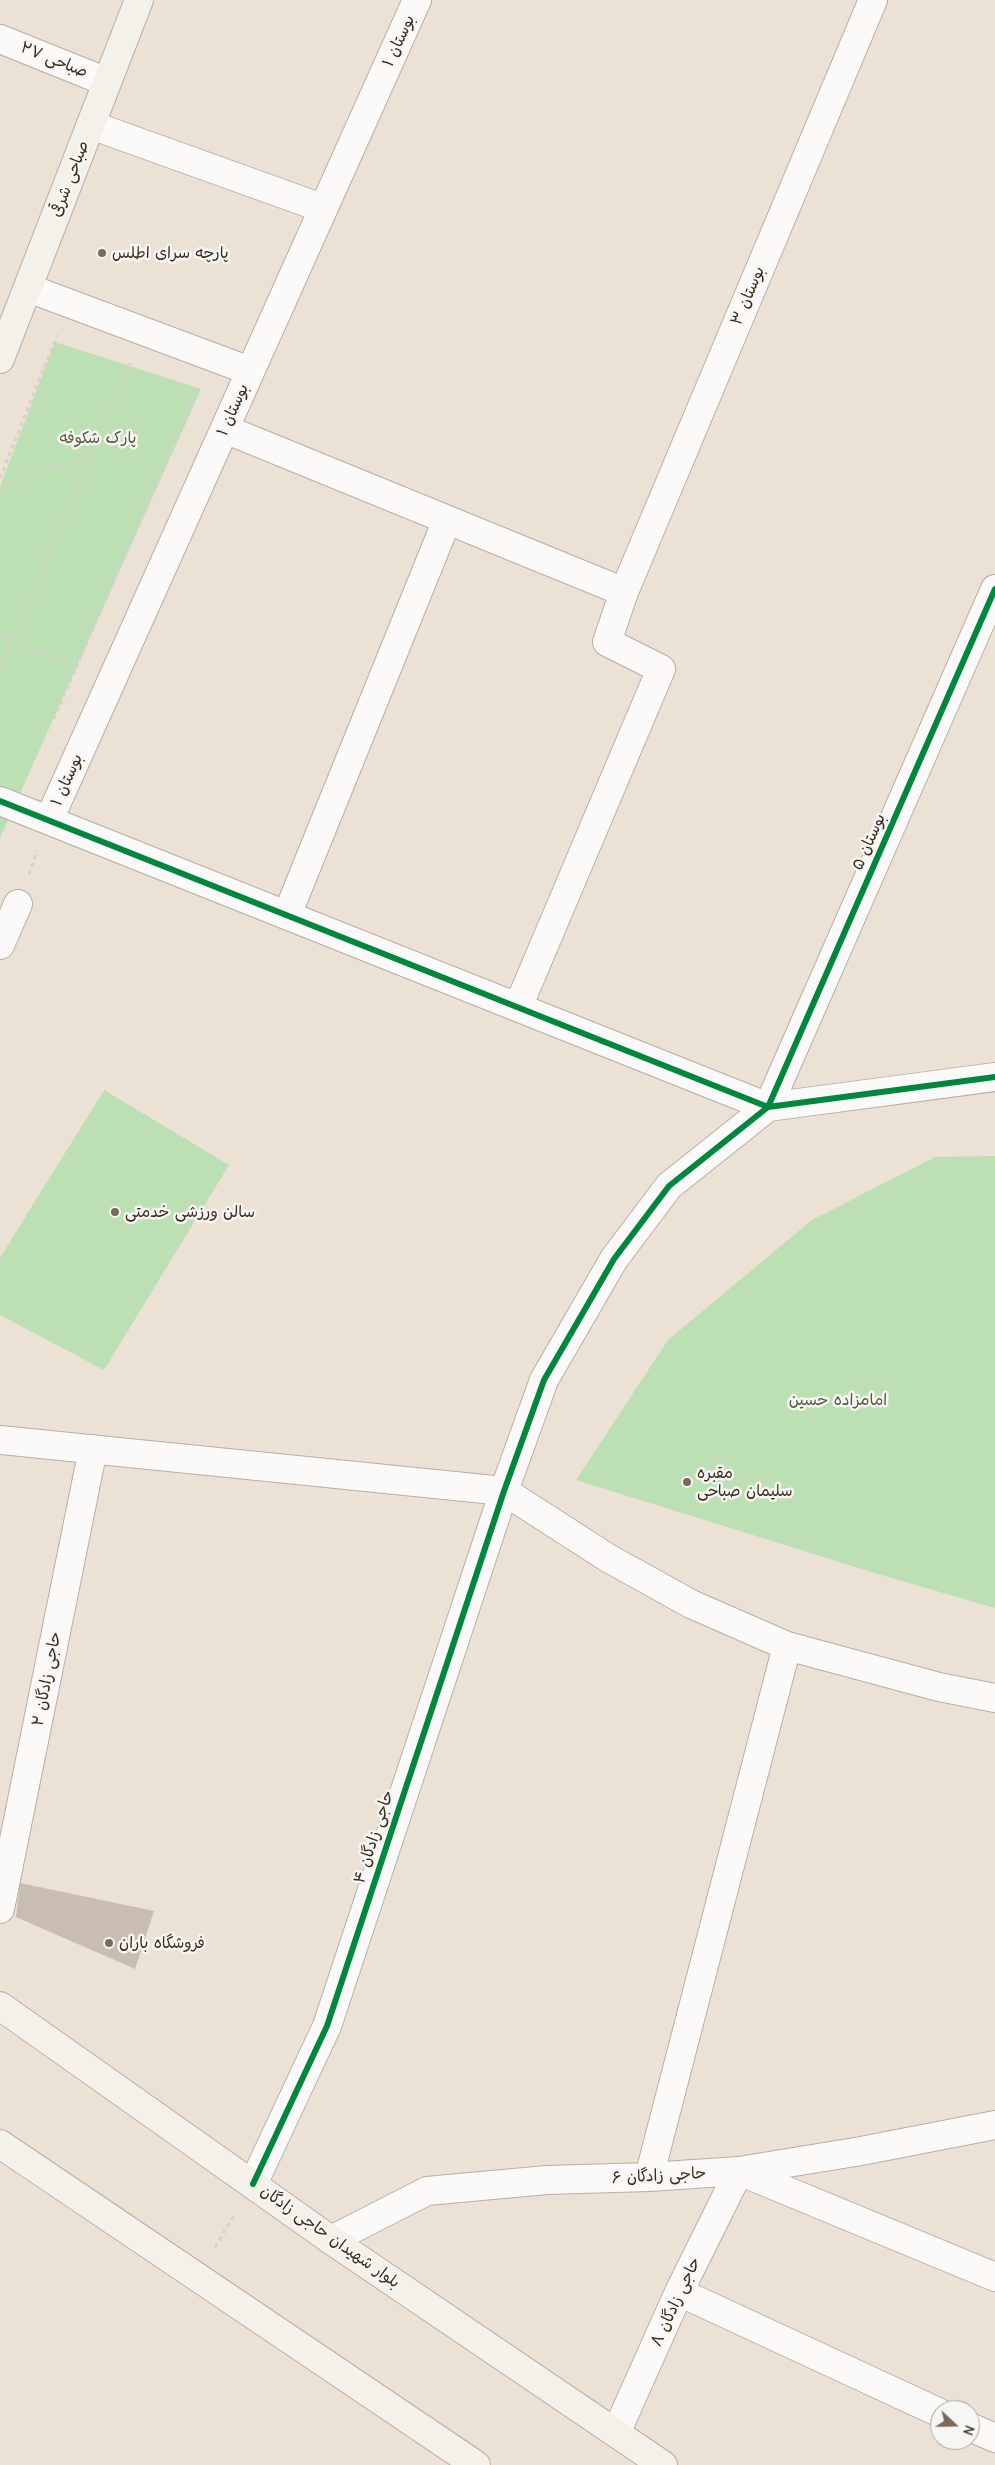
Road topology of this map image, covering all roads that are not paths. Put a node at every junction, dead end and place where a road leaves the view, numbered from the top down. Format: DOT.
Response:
graph roads {
  1 [pos="140,0"];
  2 [pos="417,0"];
  3 [pos="872,0"];
  4 [pos="0,39"];
  5 [pos="107,82"];
  6 [pos="91,125"];
  7 [pos="322,208"];
  8 [pos="28,288"];
  9 [pos="0,359"];
  10 [pos="250,371"];
  11 [pos="224,430"];
  12 [pos="447,520"];
  13 [pos="995,589"];
  14 [pos="624,592"];
  15 [pos="0,801"];
  16 [pos="49,820"];
  17 [pos="18,904"];
  18 [pos="287,915"];
  19 [pos="0,945"];
  20 [pos="518,1007"];
  21 [pos="995,1077"];
  22 [pos="768,1107"];
  23 [pos="0,1440"];
  24 [pos="93,1449"];
  25 [pos="504,1491"];
  26 [pos="788,1646"];
  27 [pos="995,1698"];
  28 [pos="0,1909"];
  29 [pos="0,2006"];
  30 [pos="995,2125"];
  31 [pos="0,2144"];
  32 [pos="739,2171"];
  33 [pos="649,2177"];
  34 [pos="254,2184"];
  35 [pos="331,2240"];
  36 [pos="995,2277"];
  37 [pos="679,2292"];
  38 [pos="930,2408"];
  39 [pos="980,2431"];
  40 [pos="616,2434"];
  41 [pos="995,2438"];
  42 [pos="476,2465"];
  43 [pos="663,2465"];
  1 -- 5 [label="main road, صباحی شرقی"];
  2 -- 7 [label="street, بوستان ۱"];
  3 -- 14 [label="street, بوستان ۳"];
  4 -- 5 [label="street, صباحی ۲۷"];
  5 -- 6 [label="main road, صباحی شرقی"];
  6 -- 7 [label="street"];
  6 -- 8 [label="main road, صباحی شرقی"];
  7 -- 10 [label="street, بوستان ۱"];
  8 -- 9 [label="main road, صباحی شرقی"];
  8 -- 10 [label="street"];
  10 -- 11 [label="street, بوستان ۱"];
  11 -- 12 [label="street"];
  11 -- 16 [label="street, بوستان ۱"];
  12 -- 14 [label="street"];
  12 -- 18 [label="street"];
  13 -- 22 [label="street, بوستان ۵"];
  14 -- 20 [label="street, بوستان ۳"];
  15 -- 16 [label="street"];
  16 -- 18 [label="street"];
  17 -- 19 [label="street"];
  18 -- 20 [label="street"];
  20 -- 22 [label="street"];
  21 -- 22 [label="street"];
  22 -- 25 [label="street, حاجی زادگان ۴"];
  23 -- 24 [label="street"];
  24 -- 25 [label="street"];
  24 -- 28 [label="street, حاجی زادگان ۲"];
  25 -- 26 [label="street"];
  25 -- 34 [label="street, حاجی زادگان ۴"];
  26 -- 27 [label="street"];
  26 -- 33 [label="street"];
  29 -- 34 [label="main road, بلوار شهیدان حاجی زادگان"];
  30 -- 32 [label="street, حاجی زادگان ۶"];
  31 -- 42 [label="main road"];
  32 -- 33 [label="street, حاجی زادگان ۶"];
  32 -- 36 [label="street"];
  32 -- 37 [label="street, حاجی زادگان ۸"];
  33 -- 35 [label="street, حاجی زادگان ۶"];
  34 -- 35 [label="main road, بلوار شهیدان حاجی زادگان"];
  35 -- 40 [label="main road, بلوار شهیدان حاجی زادگان"];
  37 -- 38 [label="street"];
  37 -- 40 [label="street, حاجی زادگان ۸"];
  39 -- 41 [label="street"];
  40 -- 43 [label="main road, بلوار شهیدان حاجی زادگان"];
}
